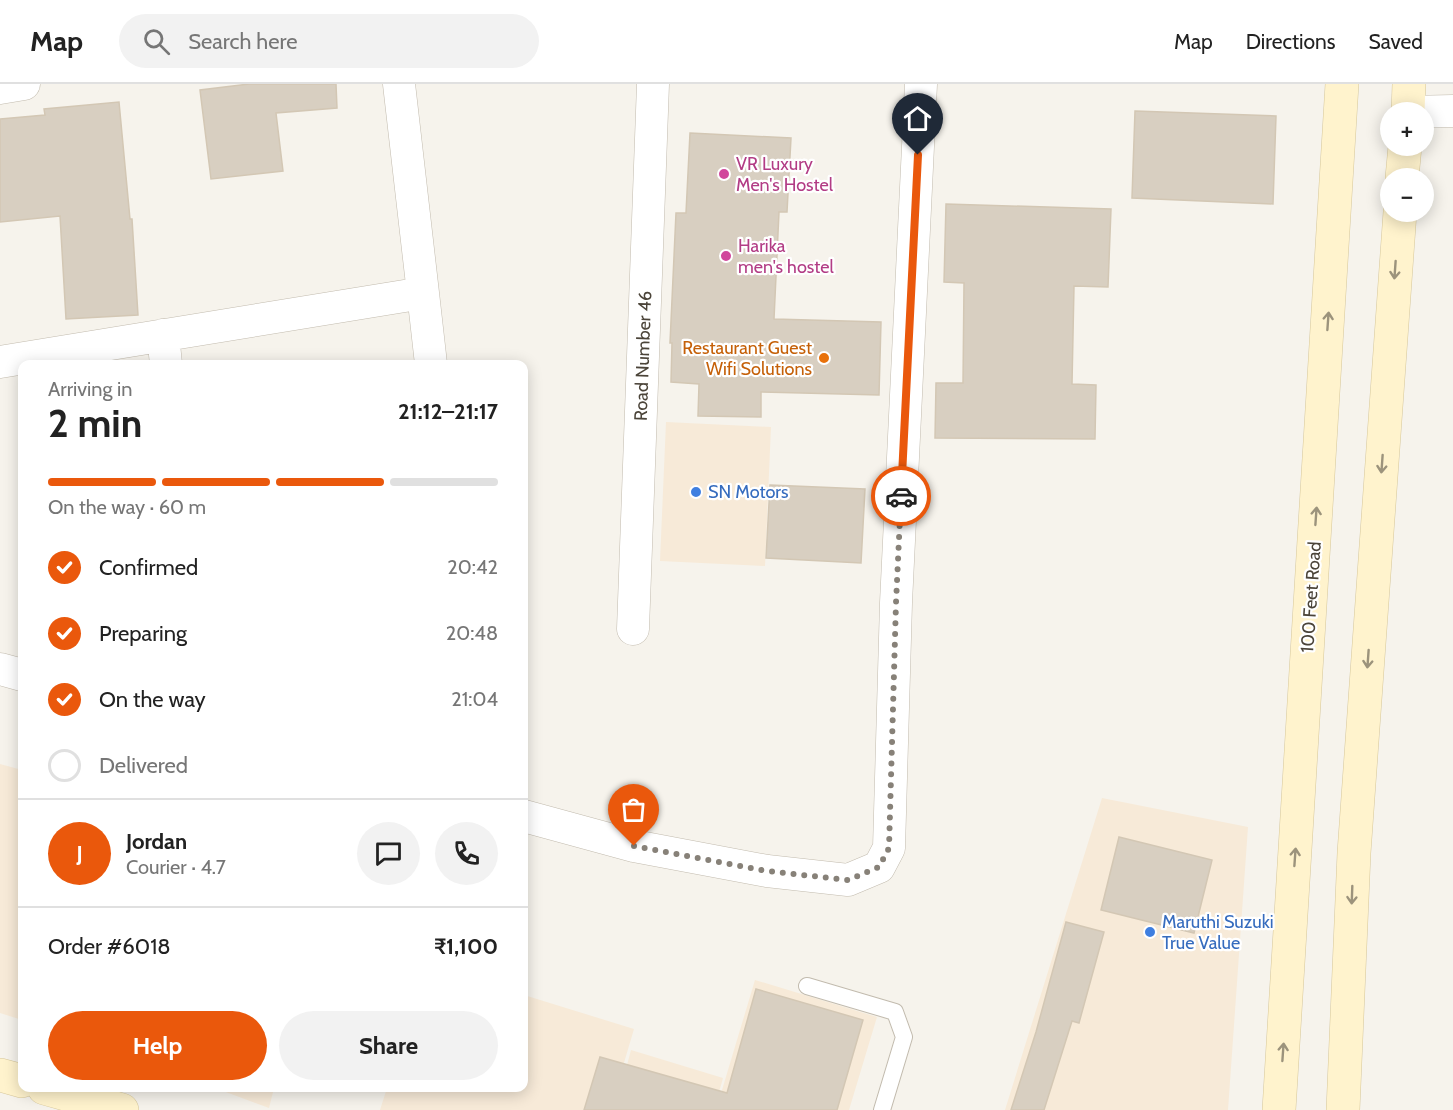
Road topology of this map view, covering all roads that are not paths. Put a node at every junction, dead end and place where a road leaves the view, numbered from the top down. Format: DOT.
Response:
graph roads {
  1 [pos="24,84"];
  2 [pos="399,84"];
  3 [pos="653,84"];
  4 [pos="921,84"];
  5 [pos="1342,84"];
  6 [pos="1409,84"];
  7 [pos="0,88"];
  8 [pos="1408,102"];
  9 [pos="1434,111"];
  10 [pos="1453,111"];
  11 [pos="1399,222"];
  12 [pos="423,293"];
  13 [pos="165,350"];
  14 [pos="28,360"];
  15 [pos="431,360"];
  16 [pos="18,361"];
  17 [pos="0,362"];
  18 [pos="633,628"];
  19 [pos="0,669"];
  20 [pos="18,674"];
  21 [pos="528,817"];
  22 [pos="807,986"];
  23 [pos="0,1075"];
  24 [pos="18,1081"];
  25 [pos="58,1092"];
  26 [pos="122,1110"];
  27 [pos="882,1110"];
  28 [pos="1279,1110"];
  29 [pos="1343,1110"];
  1 -- 7 [label="street"];
  2 -- 12 [label="street"];
  3 -- 18 [label="street, Road Number 46"];
  4 -- 21 [label="street"];
  28 -- 5 [label="main road, 100 Feet Road, one-way"];
  6 -- 8 [label="main road"];
  9 -- 10 [label="street"];
  11 -- 29 [label="main road, one-way"];
  12 -- 13 [label="street"];
  12 -- 15 [label="street"];
  13 -- 14 [label="street"];
  16 -- 17 [label="street"];
  19 -- 20 [label="street"];
  22 -- 27 [label="lane"];
  23 -- 24 [label="main road"];
  25 -- 26 [label="main road"];
}
